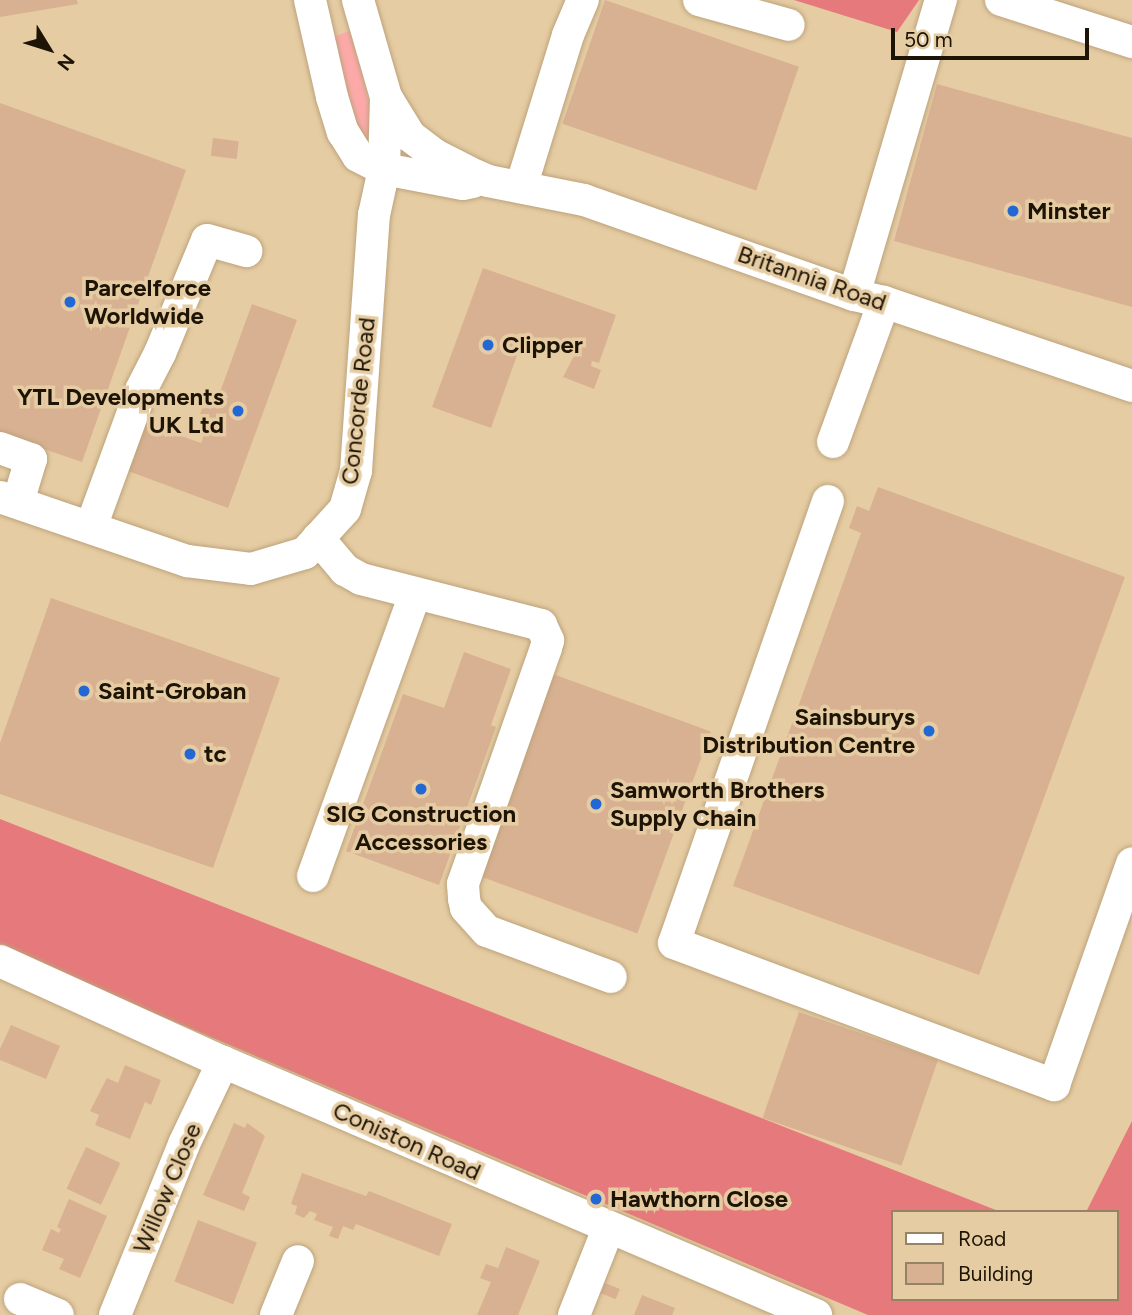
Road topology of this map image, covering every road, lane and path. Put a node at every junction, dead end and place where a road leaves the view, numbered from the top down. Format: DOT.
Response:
graph roads {
  1 [pos="310,0"];
  2 [pos="583,0"];
  3 [pos="699,0"];
  4 [pos="941,0"];
  5 [pos="1001,0"];
  6 [pos="365,6"];
  7 [pos="789,25"];
  8 [pos="1132,42"];
  9 [pos="386,97"];
  10 [pos="384,169"];
  11 [pos="488,181"];
  12 [pos="521,187"];
  13 [pos="246,251"];
  14 [pos="854,295"];
  15 [pos="884,302"];
  16 [pos="1132,386"];
  17 [pos="833,442"];
  18 [pos="0,449"];
  19 [pos="9,500"];
  20 [pos="828,501"];
  21 [pos="90,527"];
  22 [pos="318,538"];
  23 [pos="415,594"];
  24 [pos="1132,863"];
  25 [pos="313,876"];
  26 [pos="0,961"];
  27 [pos="611,977"];
  28 [pos="223,1062"];
  29 [pos="608,1229"];
  30 [pos="298,1261"];
  31 [pos="20,1299"];
  32 [pos="58,1315"];
  33 [pos="116,1315"];
  34 [pos="276,1315"];
  35 [pos="574,1315"];
  36 [pos="816,1315"];
  1 -- 10 [label="street, Britannia Road"];
  2 -- 12 [label="street"];
  3 -- 7 [label="street"];
  4 -- 14 [label="street"];
  5 -- 8 [label="street"];
  6 -- 9 [label="street, Britannia Road"];
  9 -- 10 [label="street, Britannia Road"];
  9 -- 11 [label="street, Britannia Road"];
  10 -- 11 [label="street, Britannia Road"];
  10 -- 22 [label="street, Concorde Road"];
  11 -- 12 [label="street, Britannia Road"];
  12 -- 14 [label="street, Britannia Road"];
  13 -- 21 [label="street"];
  14 -- 15 [label="street, Britannia Road"];
  15 -- 16 [label="street, Britannia Road"];
  15 -- 17 [label="street"];
  18 -- 19 [label="street"];
  19 -- 21 [label="street, Concorde Road"];
  20 -- 24 [label="street"];
  21 -- 22 [label="street, Concorde Road"];
  22 -- 23 [label="street"];
  23 -- 25 [label="street"];
  23 -- 27 [label="street"];
  26 -- 28 [label="street, Coniston Road"];
  28 -- 29 [label="street, Coniston Road"];
  28 -- 33 [label="street, Willow Close"];
  29 -- 35 [label="street"];
  29 -- 36 [label="street, Coniston Road"];
  30 -- 34 [label="street"];
  31 -- 32 [label="street"];
}
